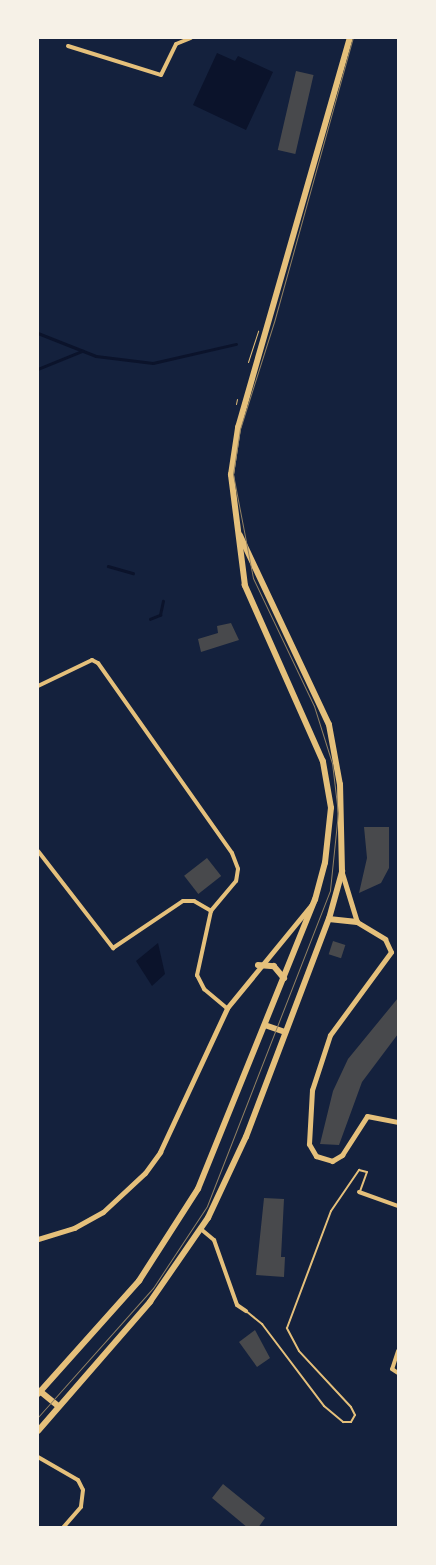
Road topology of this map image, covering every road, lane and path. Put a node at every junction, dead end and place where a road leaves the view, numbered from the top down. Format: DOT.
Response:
graph roads {
  1 [pos="191,38"];
  2 [pos="350,38"];
  3 [pos="68,46"];
  4 [pos="237,399"];
  5 [pos="236,404"];
  6 [pos="239,534"];
  7 [pos="38,686"];
  8 [pos="38,851"];
  9 [pos="318,861"];
  10 [pos="325,862"];
  11 [pos="342,872"];
  12 [pos="315,900"];
  13 [pos="212,911"];
  14 [pos="329,919"];
  15 [pos="357,922"];
  16 [pos="258,966"];
  17 [pos="284,978"];
  18 [pos="226,1008"];
  19 [pos="265,1026"];
  20 [pos="285,1032"];
  21 [pos="398,1122"];
  22 [pos="359,1192"];
  23 [pos="398,1206"];
  24 [pos="202,1230"];
  25 [pos="38,1239"];
  26 [pos="246,1311"];
  27 [pos="398,1351"];
  28 [pos="398,1373"];
  29 [pos="38,1392"];
  30 [pos="57,1404"];
  31 [pos="38,1431"];
  32 [pos="38,1457"];
  33 [pos="63,1528"];
  1 -- 3 [label="street"];
  2 -- 6 [label="main road"];
  4 -- 5 [label="path"];
  6 -- 10 [label="main road"];
  6 -- 11 [label="main road"];
  7 -- 13 [label="street"];
  8 -- 13 [label="street"];
  9 -- 10 [label="lane"];
  10 -- 12 [label="main road"];
  11 -- 14 [label="main road"];
  11 -- 15 [label="street"];
  12 -- 16 [label="street"];
  12 -- 17 [label="main road"];
  13 -- 18 [label="street"];
  14 -- 15 [label="main road"];
  14 -- 20 [label="main road"];
  15 -- 21 [label="street"];
  16 -- 17 [label="main road"];
  16 -- 18 [label="street"];
  17 -- 19 [label="main road"];
  18 -- 25 [label="street"];
  19 -- 20 [label="main road"];
  19 -- 29 [label="main road"];
  20 -- 24 [label="main road"];
  22 -- 23 [label="street"];
  22 -- 26 [label="lane"];
  24 -- 26 [label="street"];
  24 -- 30 [label="main road"];
  27 -- 28 [label="street"];
  29 -- 30 [label="main road"];
  30 -- 31 [label="main road"];
  32 -- 33 [label="street"];
}
